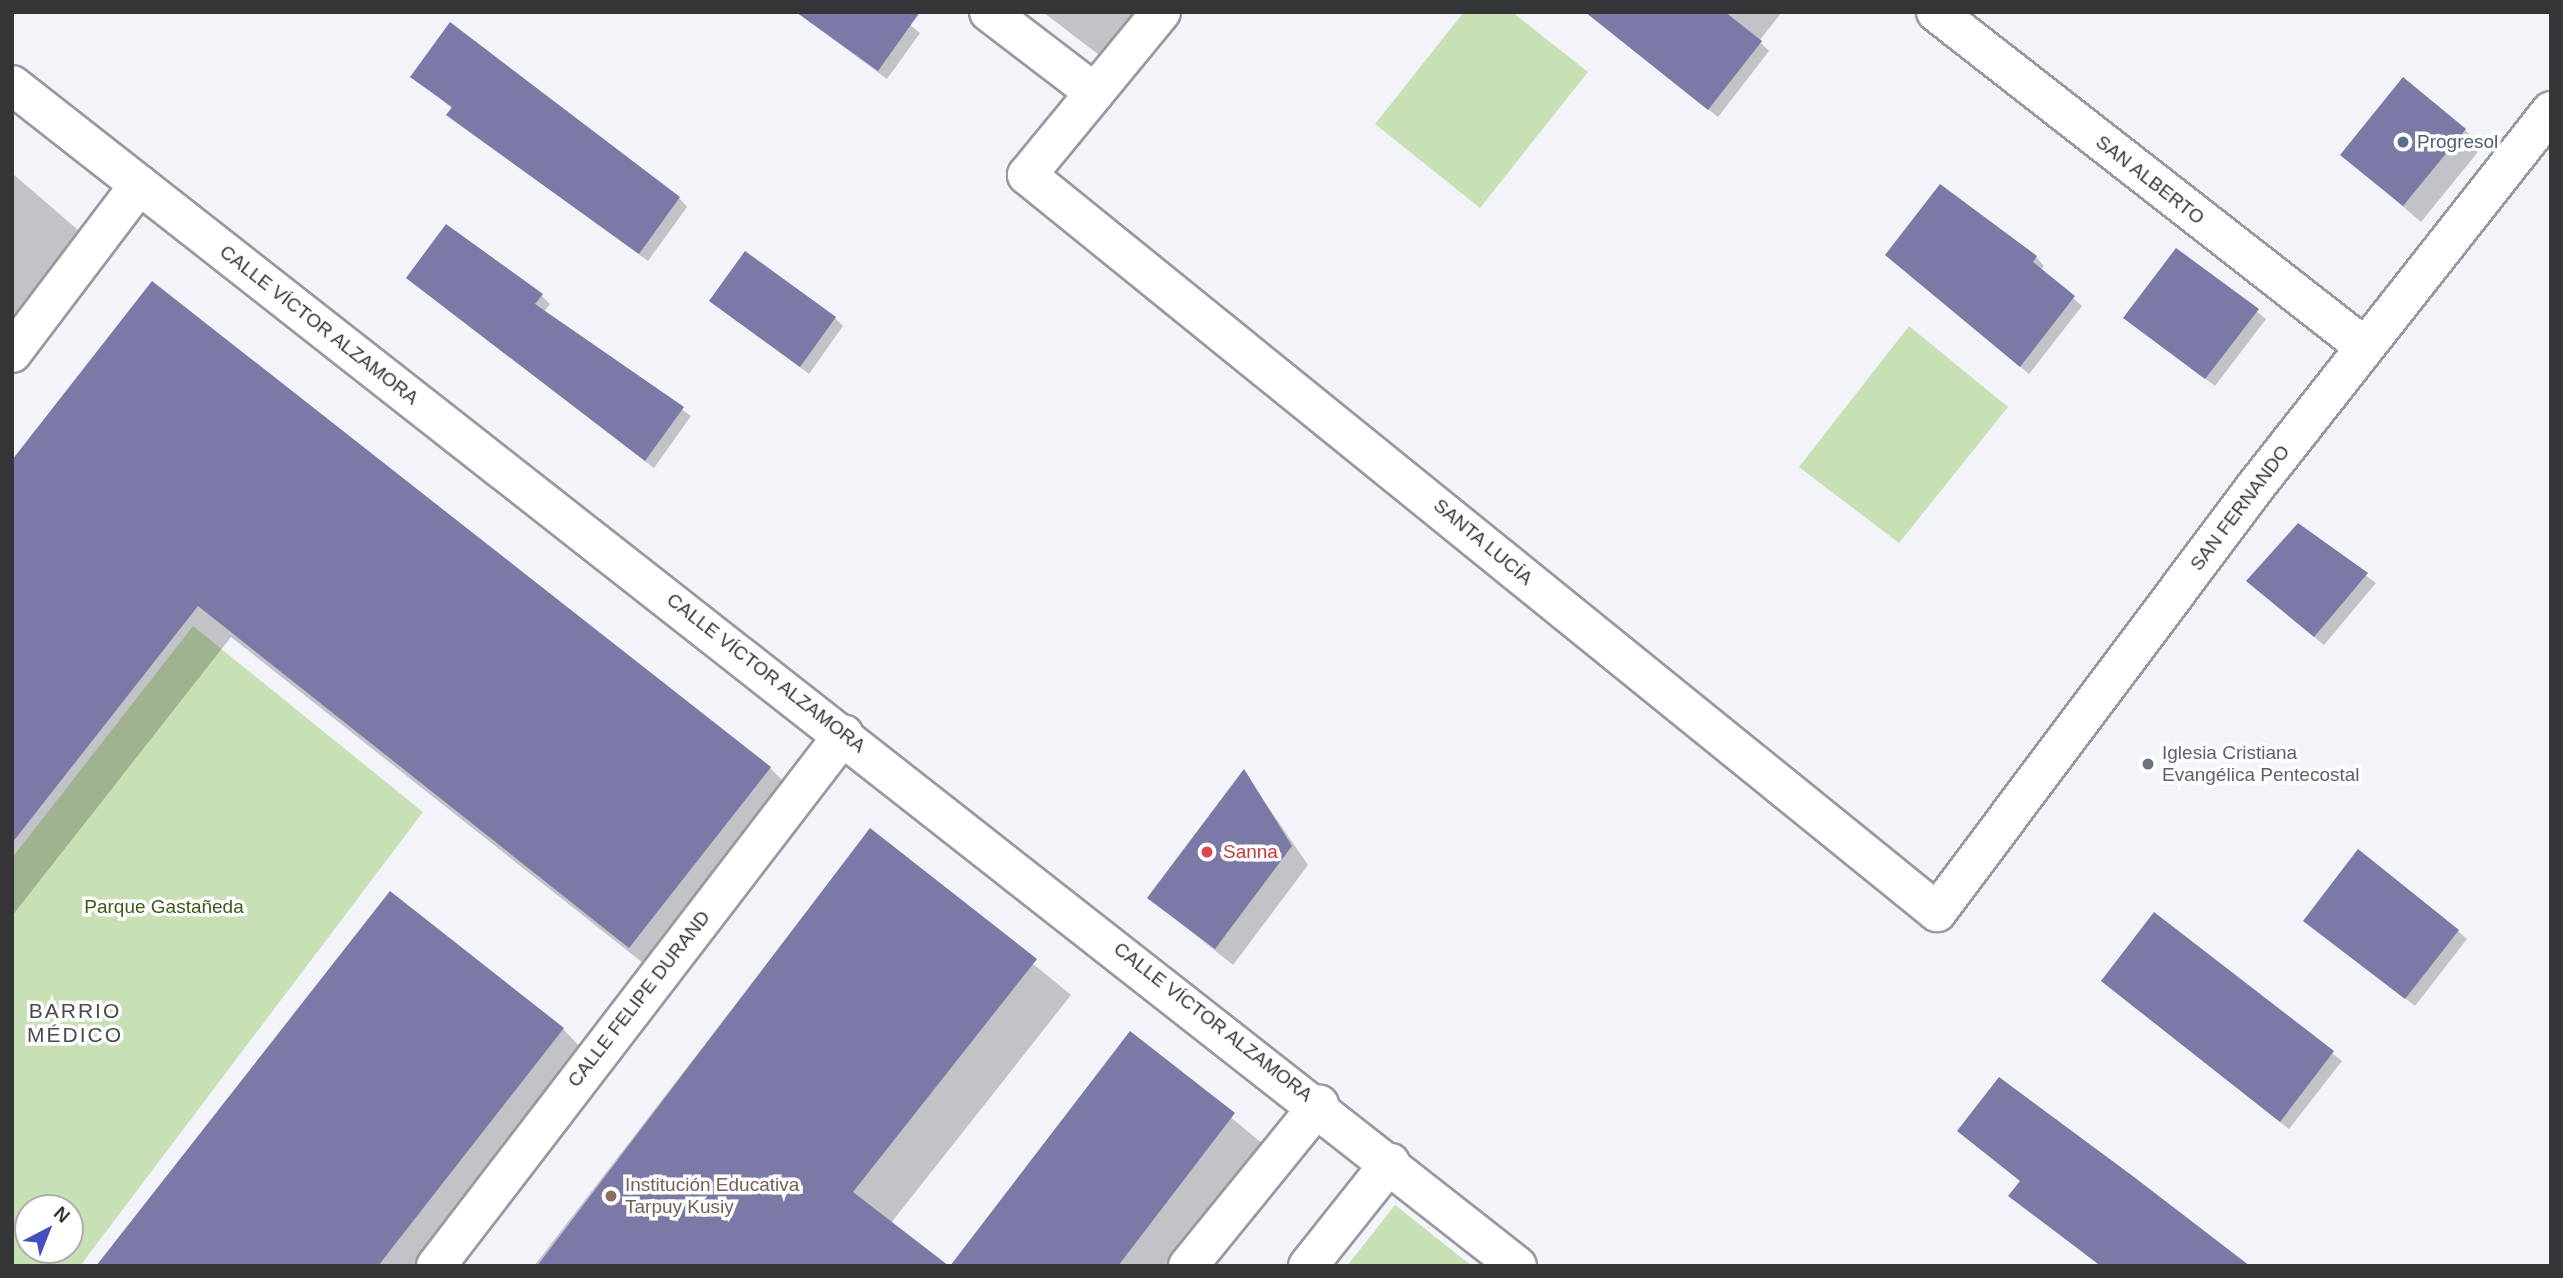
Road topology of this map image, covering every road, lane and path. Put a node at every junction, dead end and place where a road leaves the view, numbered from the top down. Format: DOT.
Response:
graph roads {
  1 [pos="989,12"];
  2 [pos="1161,12"];
  3 [pos="1936,12"];
  4 [pos="12,85"];
  5 [pos="1095,93"];
  6 [pos="2551,111"];
  7 [pos="139,186"];
  8 [pos="2365,347"];
  9 [pos="12,353"];
  10 [pos="844,734"];
  11 [pos="1937,912"];
  12 [pos="1319,1105"];
  13 [pos="1390,1163"];
  14 [pos="436,1266"];
  15 [pos="1188,1266"];
  16 [pos="1308,1266"];
  17 [pos="1517,1266"];
  1 -- 5 [label="street"];
  2 -- 5 [label="street"];
  3 -- 8 [label="street, SAN ALBERTO"];
  4 -- 7 [label="street, CALLE VÍCTOR ALZAMORA"];
  5 -- 11 [label="street, SANTA LUCÍA"];
  6 -- 8 [label="street, SAN FERNANDO"];
  7 -- 9 [label="street"];
  7 -- 10 [label="street, CALLE VÍCTOR ALZAMORA"];
  8 -- 11 [label="street, SAN FERNANDO"];
  10 -- 12 [label="street, CALLE VÍCTOR ALZAMORA"];
  10 -- 14 [label="street, CALLE FELIPE DURAND"];
  12 -- 13 [label="street, CALLE VÍCTOR ALZAMORA"];
  12 -- 15 [label="street"];
  13 -- 16 [label="street"];
  13 -- 17 [label="street, CALLE VÍCTOR ALZAMORA"];
}
